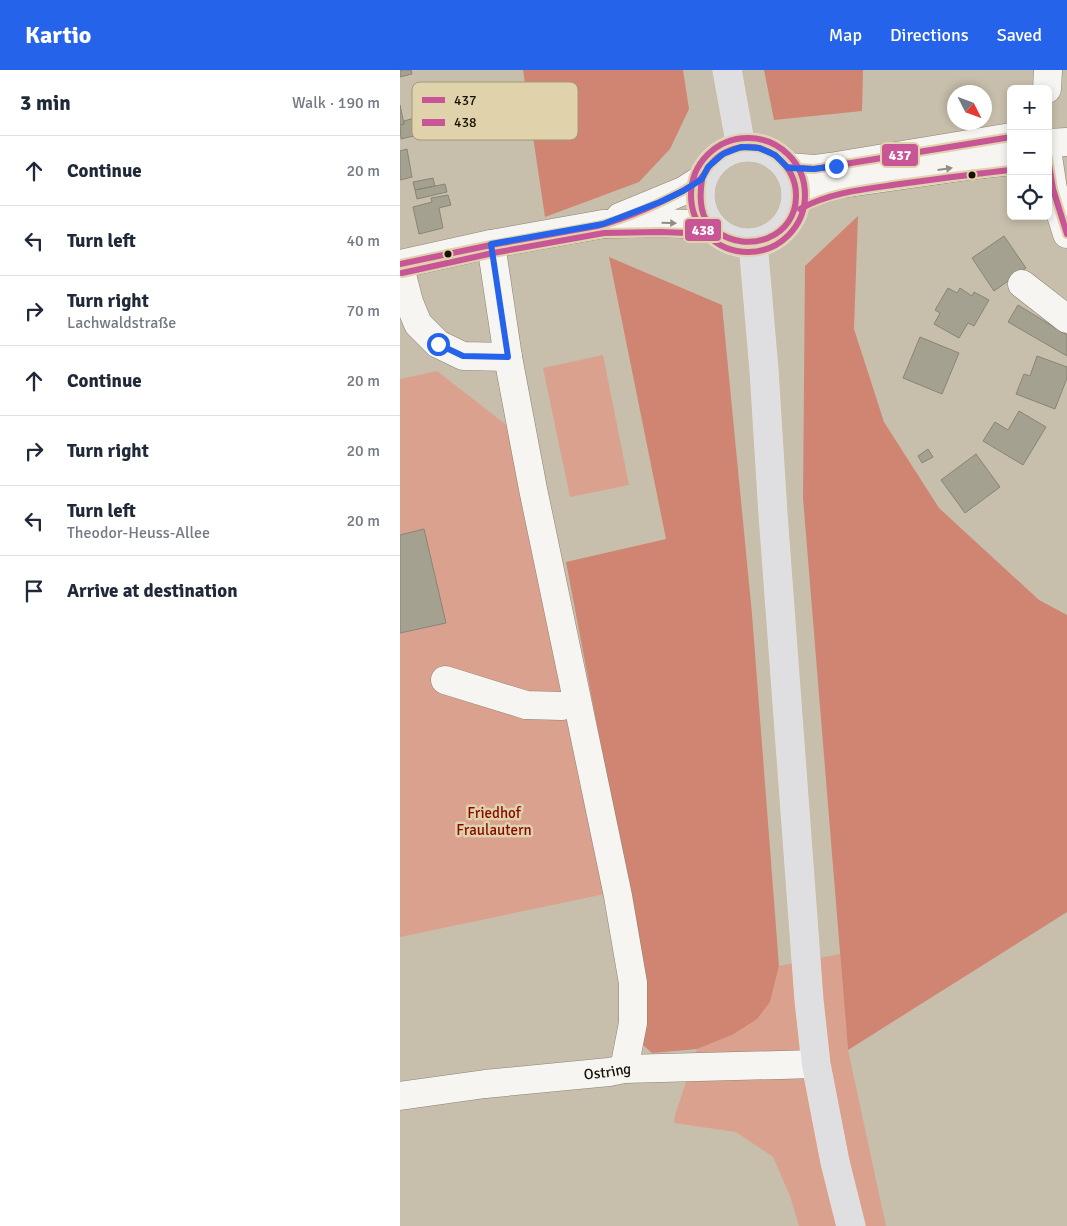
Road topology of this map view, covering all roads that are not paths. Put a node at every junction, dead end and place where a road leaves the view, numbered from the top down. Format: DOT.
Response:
graph roads {
  1 [pos="727,70"];
  2 [pos="1048,70"];
  3 [pos="1047,85"];
  4 [pos="1007,137"];
  5 [pos="1067,142"];
  6 [pos="1052,143"];
  7 [pos="741,147"];
  8 [pos="1007,162"];
  9 [pos="788,168"];
  10 [pos="1051,175"];
  11 [pos="702,179"];
  12 [pos="796,201"];
  13 [pos="603,224"];
  14 [pos="714,228"];
  15 [pos="1067,234"];
  16 [pos="753,243"];
  17 [pos="491,244"];
  18 [pos="400,265"];
  19 [pos="1022,284"];
  20 [pos="1062,308"];
  21 [pos="508,357"];
  22 [pos="445,680"];
  23 [pos="562,706"];
  24 [pos="816,1064"];
  25 [pos="624,1069"];
  26 [pos="400,1096"];
  27 [pos="850,1226"];
  1 -- 7 [label="main road"];
  2 -- 3 [label="street"];
  4 -- 9 [label="street"];
  5 -- 6 [label="street"];
  7 -- 9 [label="main road"];
  7 -- 11 [label="main road"];
  12 -- 8 [label="street, one-way"];
  9 -- 12 [label="main road"];
  10 -- 15 [label="street"];
  11 -- 13 [label="street"];
  11 -- 14 [label="main road"];
  12 -- 16 [label="main road"];
  13 -- 14 [label="street, one-way"];
  13 -- 17 [label="street"];
  14 -- 16 [label="main road"];
  16 -- 24 [label="main road"];
  17 -- 18 [label="street"];
  17 -- 21 [label="street"];
  18 -- 21 [label="street"];
  19 -- 20 [label="street"];
  21 -- 25 [label="street"];
  22 -- 23 [label="street"];
  24 -- 25 [label="street, Ostring"];
  24 -- 27 [label="main road"];
  25 -- 26 [label="street, Ostring"];
}
